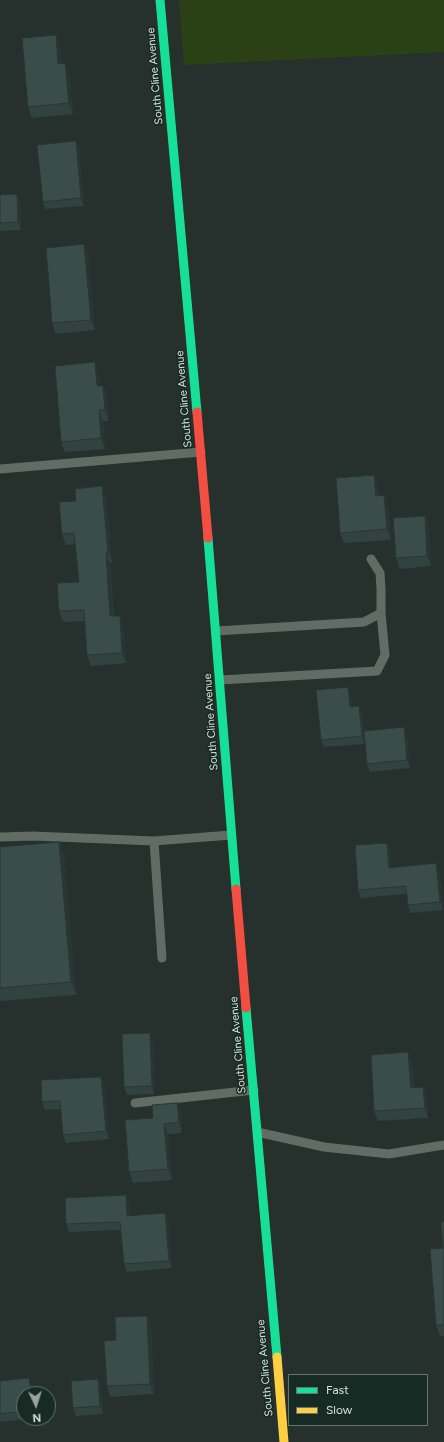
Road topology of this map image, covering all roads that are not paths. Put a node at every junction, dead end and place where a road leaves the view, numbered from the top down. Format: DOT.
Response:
graph roads {
  1 [pos="160,0"];
  2 [pos="200,452"];
  3 [pos="0,469"];
  4 [pos="371,559"];
  5 [pos="381,613"];
  6 [pos="216,631"];
  7 [pos="220,680"];
  8 [pos="231,835"];
  9 [pos="0,837"];
  10 [pos="154,841"];
  11 [pos="162,958"];
  12 [pos="254,1090"];
  13 [pos="135,1103"];
  14 [pos="257,1132"];
  15 [pos="444,1145"];
  16 [pos="284,1442"];
  1 -- 2 [label="street, South Cline Avenue"];
  2 -- 3 [label="lane"];
  2 -- 6 [label="street, South Cline Avenue"];
  4 -- 5 [label="lane"];
  5 -- 6 [label="lane"];
  5 -- 7 [label="lane"];
  6 -- 7 [label="street, South Cline Avenue"];
  7 -- 8 [label="street, South Cline Avenue"];
  8 -- 10 [label="lane"];
  8 -- 12 [label="street, South Cline Avenue"];
  9 -- 10 [label="lane"];
  10 -- 11 [label="lane"];
  12 -- 13 [label="lane"];
  12 -- 14 [label="street, South Cline Avenue"];
  14 -- 15 [label="lane"];
  14 -- 16 [label="street, South Cline Avenue"];
}
